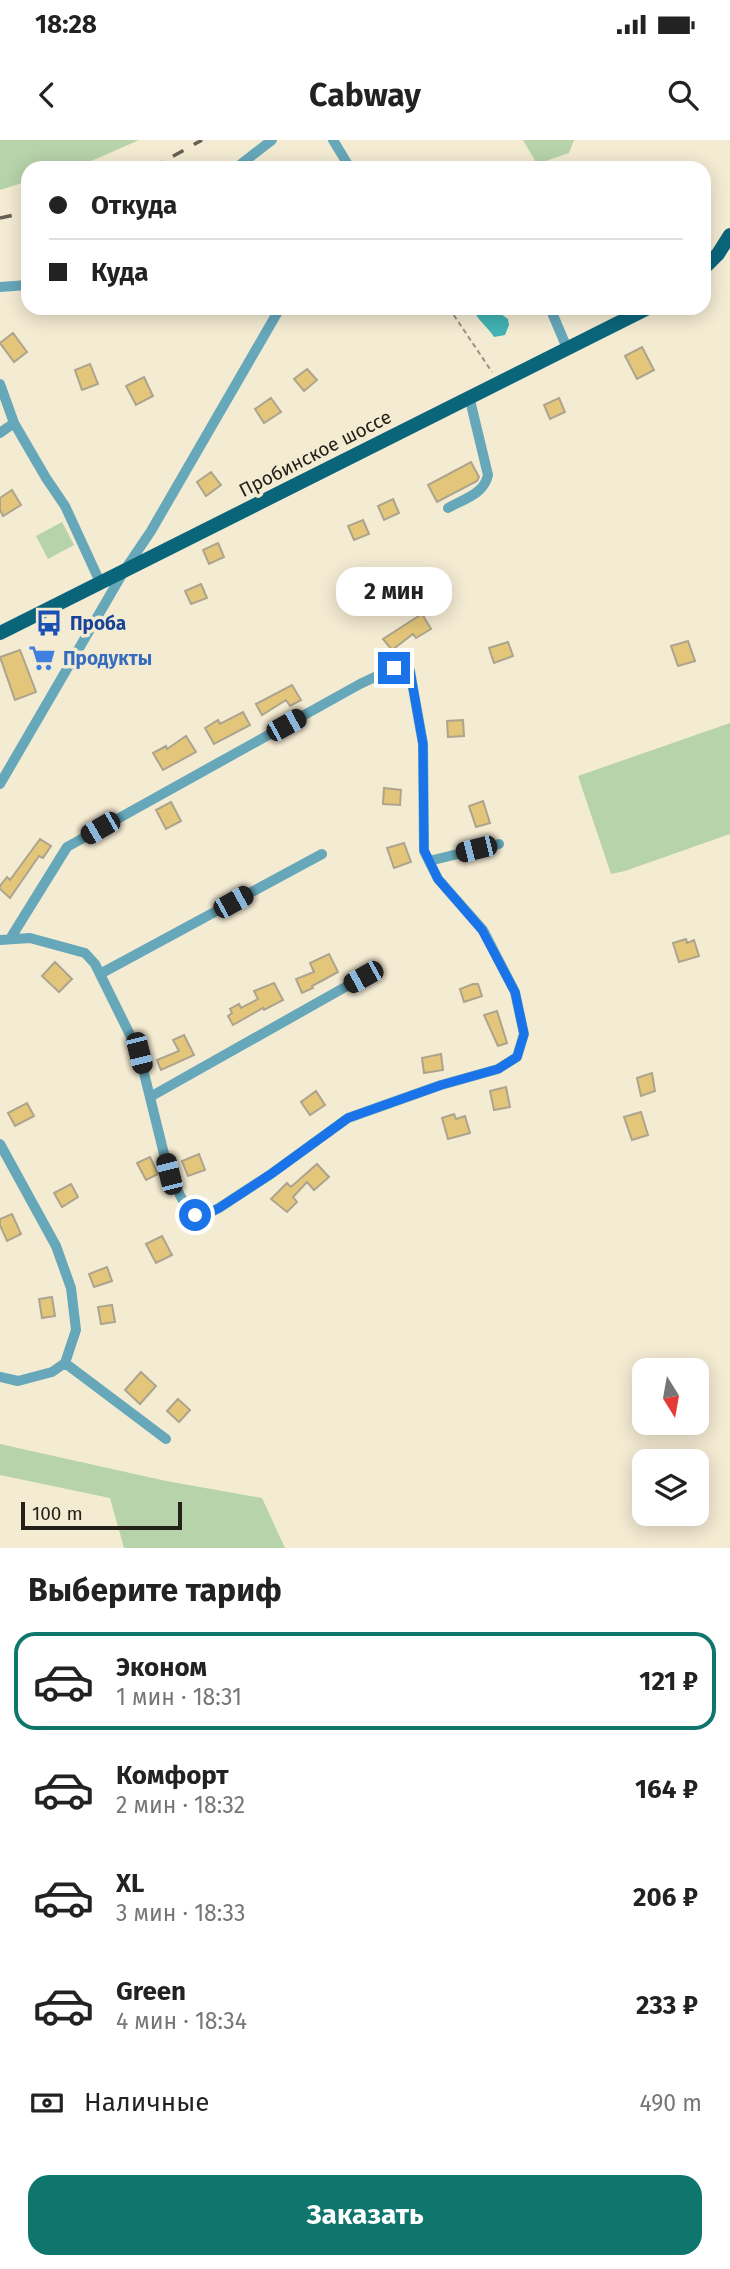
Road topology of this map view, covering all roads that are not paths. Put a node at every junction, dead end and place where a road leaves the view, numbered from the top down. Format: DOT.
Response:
graph roads {
  1 [pos="272,140"];
  2 [pos="333,140"];
  3 [pos="245,161"];
  4 [pos="346,161"];
  5 [pos="730,235"];
  6 [pos="724,252"];
  7 [pos="21,286"];
  8 [pos="0,287"];
  9 [pos="276,315"];
  10 [pos="553,315"];
  11 [pos="634,315"];
  12 [pos="567,348"];
  13 [pos="0,384"];
  14 [pos="469,396"];
  15 [pos="14,423"];
  16 [pos="0,433"];
  17 [pos="448,508"];
  18 [pos="124,571"];
  19 [pos="100,582"];
  20 [pos="0,633"];
  21 [pos="0,784"];
  22 [pos="499,844"];
  23 [pos="322,854"];
  24 [pos="429,861"];
  25 [pos="5,939"];
  26 [pos="100,974"];
  27 [pos="363,977"];
  28 [pos="150,1097"];
  29 [pos="0,1144"];
  30 [pos="65,1363"];
  31 [pos="0,1377"];
  32 [pos="166,1439"];
  1 -- 3 [label="street"];
  2 -- 4 [label="street"];
  5 -- 6 [label="main road"];
  7 -- 8 [label="street"];
  9 -- 18 [label="street"];
  10 -- 12 [label="street"];
  11 -- 12 [label="main road, Пробинское шоссе"];
  12 -- 14 [label="main road, Пробинское шоссе"];
  13 -- 15 [label="street"];
  14 -- 17 [label="street"];
  14 -- 18 [label="main road, Пробинское шоссе"];
  15 -- 16 [label="street"];
  15 -- 19 [label="street"];
  18 -- 19 [label="main road, Пробинское шоссе"];
  18 -- 21 [label="street"];
  19 -- 20 [label="main road, Пробинское шоссе"];
  22 -- 24 [label="street"];
  23 -- 26 [label="street"];
  24 -- 25 [label="street"];
  24 -- 28 [label="street"];
  25 -- 26 [label="street"];
  26 -- 28 [label="street"];
  27 -- 28 [label="street"];
  29 -- 30 [label="street"];
  30 -- 31 [label="street"];
  30 -- 32 [label="street"];
}
